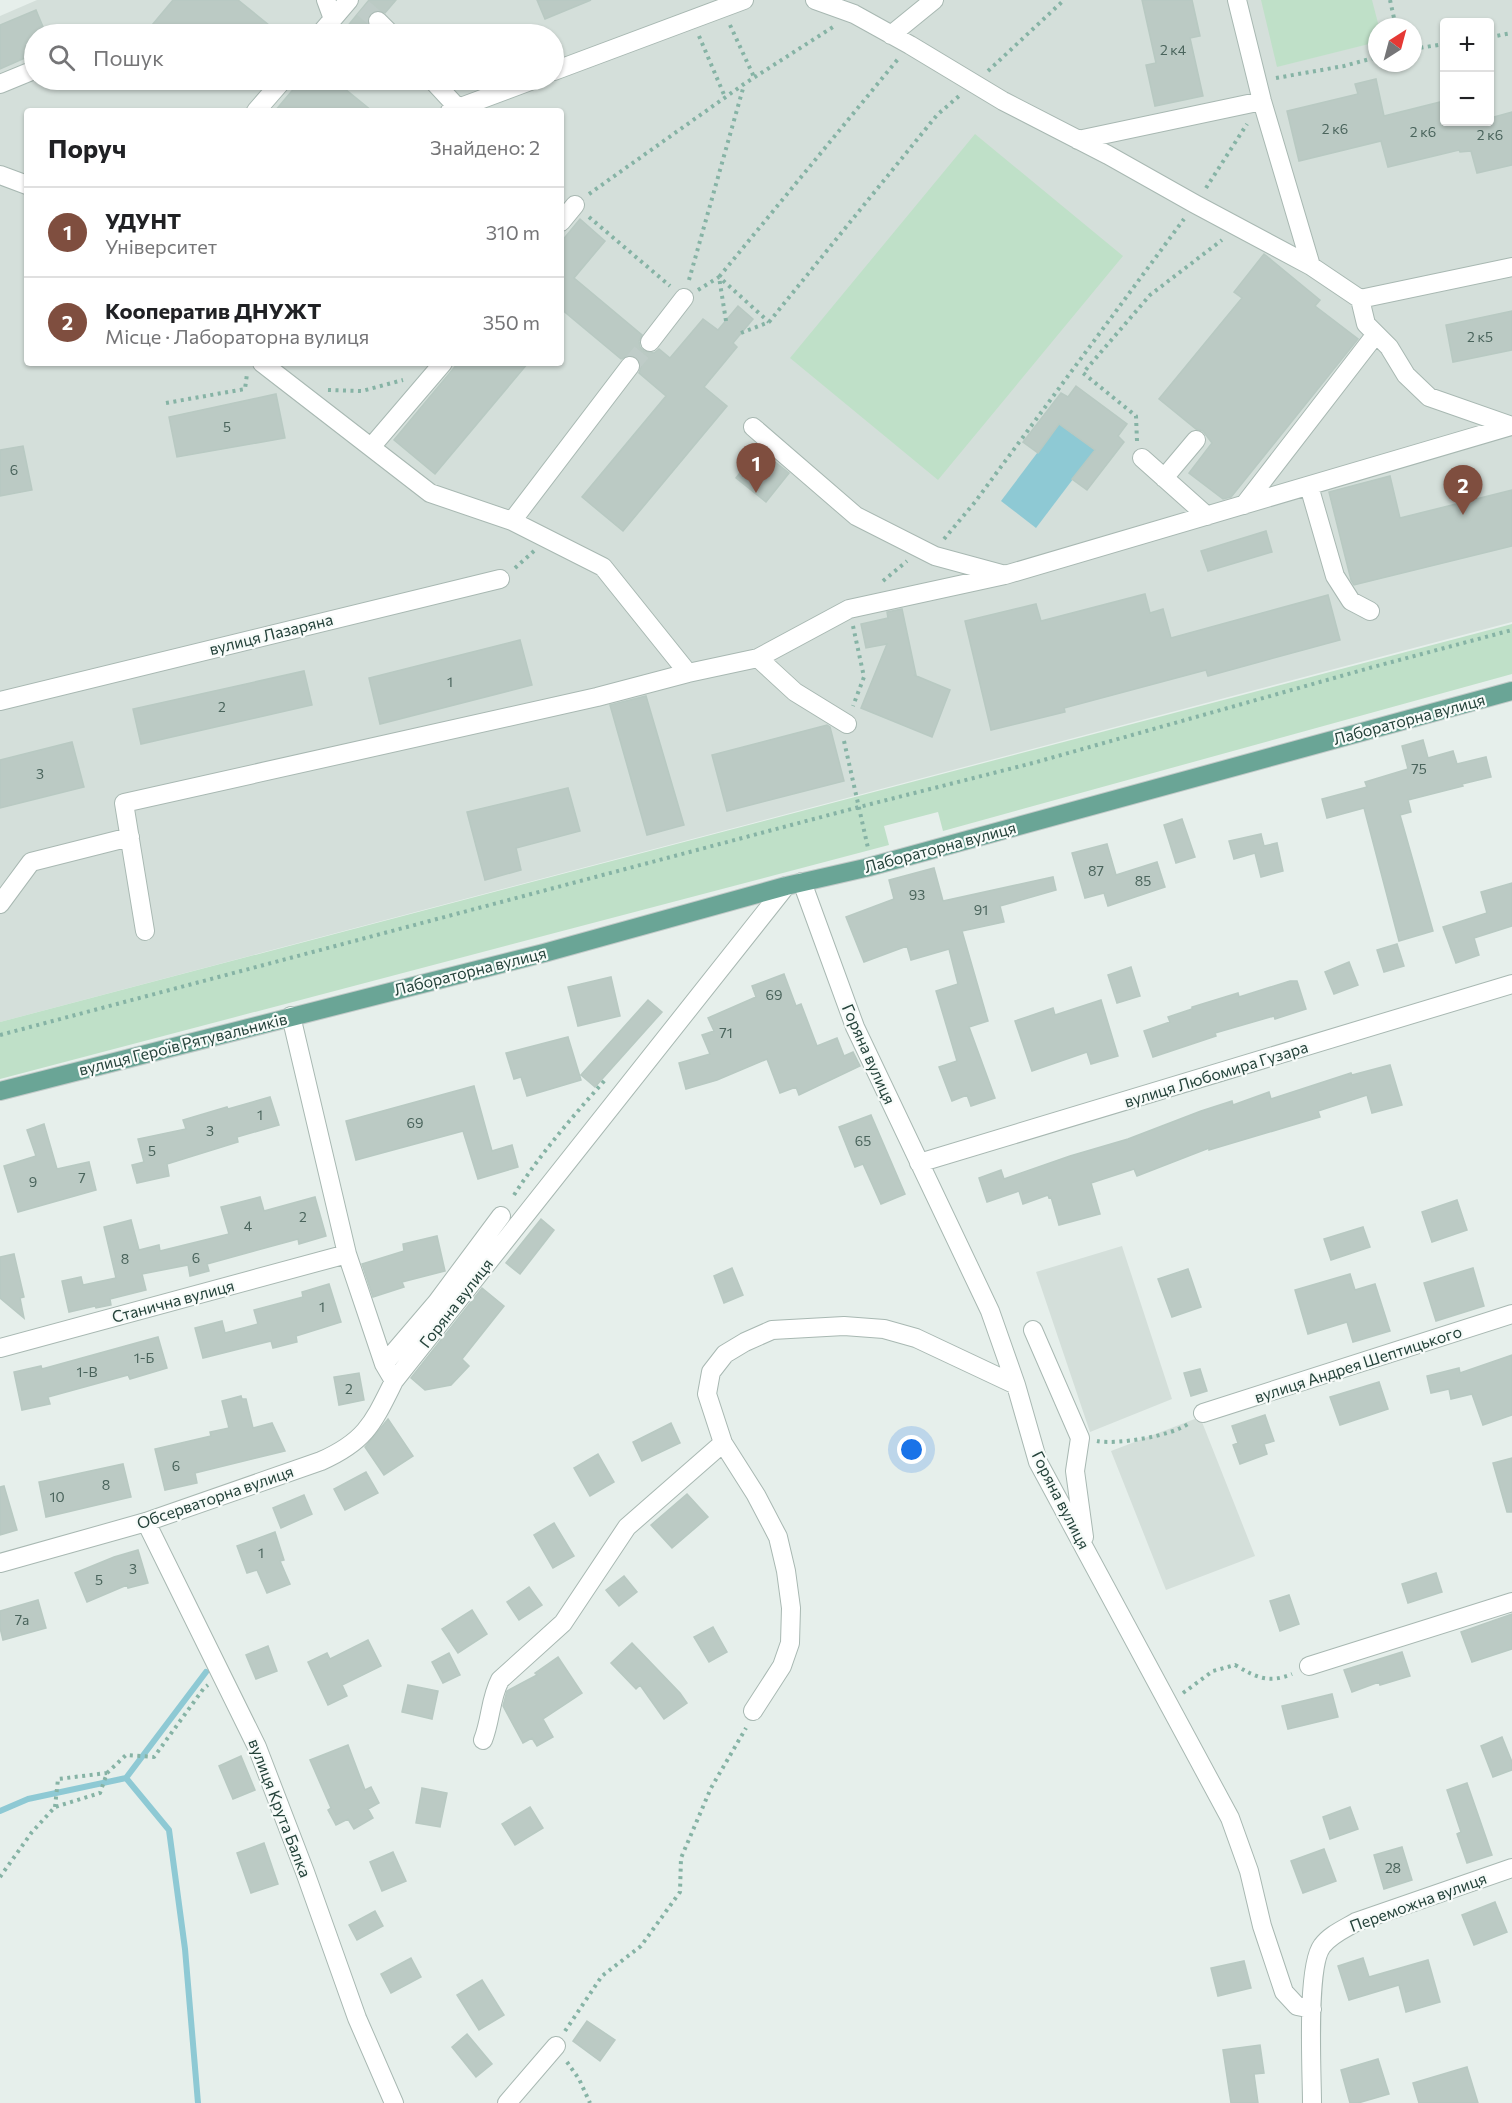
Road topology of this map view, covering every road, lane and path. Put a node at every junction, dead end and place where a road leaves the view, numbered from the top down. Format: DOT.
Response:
graph roads {
  1 [pos="326,0"];
  2 [pos="744,0"];
  3 [pos="815,0"];
  4 [pos="934,0"];
  5 [pos="1064,0"];
  6 [pos="1237,0"];
  7 [pos="1390,0"];
  8 [pos="354,3"];
  9 [pos="722,8"];
  10 [pos="854,14"];
  11 [pos="1394,18"];
  12 [pos="333,19"];
  13 [pos="691,19"];
  14 [pos="378,21"];
  15 [pos="329,24"];
  16 [pos="381,24"];
  17 [pos="1512,33"];
  18 [pos="891,35"];
  19 [pos="1494,36"];
  20 [pos="909,45"];
  21 [pos="1440,45"];
  22 [pos="1422,48"];
  23 [pos="1368,59"];
  24 [pos="564,67"];
  25 [pos="24,74"];
  26 [pos="754,77"];
  27 [pos="1258,82"];
  28 [pos="0,84"];
  29 [pos="744,84"];
  30 [pos="974,84"];
  31 [pos="274,90"];
  32 [pos="439,90"];
  33 [pos="507,90"];
  34 [pos="725,97"];
  35 [pos="1262,101"];
  36 [pos="259,108"];
  37 [pos="453,108"];
  38 [pos="459,108"];
  39 [pos="1078,140"];
  40 [pos="0,175"];
  41 [pos="24,184"];
  42 [pos="1195,204"];
  43 [pos="575,205"];
  44 [pos="564,218"];
  45 [pos="1239,227"];
  46 [pos="1311,266"];
  47 [pos="1512,267"];
  48 [pos="719,277"];
  49 [pos="684,298"];
  50 [pos="1360,299"];
  51 [pos="726,321"];
  52 [pos="770,322"];
  53 [pos="741,333"];
  54 [pos="1376,334"];
  55 [pos="650,342"];
  56 [pos="440,366"];
  57 [pos="630,366"];
  58 [pos="255,367"];
  59 [pos="405,380"];
  60 [pos="300,391"];
  61 [pos="166,403"];
  62 [pos="1511,426"];
  63 [pos="753,427"];
  64 [pos="1196,440"];
  65 [pos="372,446"];
  66 [pos="1142,458"];
  67 [pos="1164,478"];
  68 [pos="1309,486"];
  69 [pos="1244,505"];
  70 [pos="1207,516"];
  71 [pos="512,521"];
  72 [pos="921,549"];
  73 [pos="534,552"];
  74 [pos="1005,575"];
  75 [pos="500,579"];
  76 [pos="876,587"];
  77 [pos="849,609"];
  78 [pos="1370,611"];
  79 [pos="1512,630"];
  80 [pos="758,658"];
  81 [pos="688,673"];
  82 [pos="1512,691"];
  83 [pos="0,701"];
  84 [pos="847,724"];
  85 [pos="859,807"];
  86 [pos="865,836"];
  87 [pos="130,837"];
  88 [pos="794,884"];
  89 [pos="0,904"];
  90 [pos="145,931"];
  91 [pos="1512,984"];
  92 [pos="366,997"];
  93 [pos="291,1016"];
  94 [pos="0,1035"];
  95 [pos="0,1091"];
  96 [pos="920,1163"];
  97 [pos="501,1216"];
  98 [pos="347,1254"];
  99 [pos="1512,1314"];
  100 [pos="1033,1330"];
  101 [pos="0,1348"];
  102 [pos="384,1364"];
  103 [pos="394,1381"];
  104 [pos="1016,1385"];
  105 [pos="1203,1413"];
  106 [pos="1080,1438"];
  107 [pos="723,1443"];
  108 [pos="146,1522"];
  109 [pos="1085,1547"];
  110 [pos="0,1563"];
  111 [pos="1512,1602"];
  112 [pos="1310,1666"];
  113 [pos="222,1676"];
  114 [pos="1168,1704"];
  115 [pos="753,1711"];
  116 [pos="483,1740"];
  117 [pos="106,1773"];
  118 [pos="56,1805"];
  119 [pos="1512,1868"];
  120 [pos="0,1877"];
  121 [pos="1312,2009"];
  122 [pos="556,2046"];
  123 [pos="393,2103"];
  124 [pos="507,2103"];
  125 [pos="590,2103"];
  126 [pos="1312,2103"];
  1 -- 12 [label="street"];
  2 -- 9 [label="street"];
  3 -- 10 [label="street"];
  4 -- 18 [label="street"];
  5 -- 30 [label="path"];
  6 -- 27 [label="street"];
  7 -- 11 [label="path"];
  8 -- 12 [label="street"];
  9 -- 13 [label="street"];
  9 -- 26 [label="path"];
  10 -- 18 [label="street"];
  10 -- 26 [label="path"];
  12 -- 15 [label="street"];
  13 -- 24 [label="street"];
  13 -- 34 [label="path"];
  14 -- 16 [label="street"];
  17 -- 19 [label="path"];
  18 -- 20 [label="street"];
  20 -- 30 [label="street"];
  20 -- 48 [label="path"];
  21 -- 22 [label="path"];
  23 -- 27 [label="path"];
  25 -- 28 [label="street"];
  26 -- 29 [label="path"];
  27 -- 35 [label="street"];
  29 -- 34 [label="path"];
  29 -- 49 [label="path"];
  30 -- 39 [label="street"];
  30 -- 52 [label="path"];
  31 -- 36 [label="street"];
  32 -- 37 [label="street"];
  33 -- 38 [label="street"];
  34 -- 43 [label="path"];
  35 -- 39 [label="street"];
  35 -- 42 [label="path"];
  35 -- 46 [label="street"];
  39 -- 42 [label="street"];
  40 -- 41 [label="street"];
  42 -- 45 [label="street"];
  42 -- 72 [label="path"];
  43 -- 44 [label="street"];
  43 -- 49 [label="path"];
  45 -- 46 [label="street"];
  45 -- 66 [label="path"];
  46 -- 50 [label="street"];
  47 -- 50 [label="street"];
  48 -- 49 [label="path"];
  48 -- 51 [label="path"];
  48 -- 52 [label="path"];
  49 -- 55 [label="street"];
  50 -- 54 [label="street"];
  52 -- 53 [label="path"];
  54 -- 62 [label="street"];
  54 -- 69 [label="street"];
  56 -- 65 [label="street"];
  57 -- 71 [label="street"];
  58 -- 60 [label="street"];
  58 -- 61 [label="path"];
  59 -- 60 [label="path"];
  60 -- 65 [label="street"];
  62 -- 68 [label="street"];
  63 -- 72 [label="street"];
  64 -- 67 [label="street"];
  65 -- 71 [label="street"];
  66 -- 67 [label="street"];
  67 -- 70 [label="street"];
  68 -- 69 [label="street"];
  68 -- 78 [label="street"];
  69 -- 70 [label="street"];
  70 -- 74 [label="street"];
  71 -- 81 [label="street"];
  72 -- 74 [label="street"];
  72 -- 76 [label="path"];
  73 -- 75 [label="path"];
  74 -- 77 [label="street"];
  75 -- 83 [label="street, вулиця Лазаряна"];
  77 -- 80 [label="street"];
  77 -- 84 [label="path"];
  79 -- 85 [label="path"];
  80 -- 81 [label="street"];
  80 -- 84 [label="street"];
  81 -- 87 [label="street"];
  82 -- 88 [label="main road, Лабораторна вулиця"];
  84 -- 85 [label="path"];
  85 -- 86 [label="path"];
  85 -- 94 [label="path"];
  87 -- 89 [label="street"];
  87 -- 90 [label="street"];
  88 -- 92 [label="main road, Лабораторна вулиця"];
  88 -- 96 [label="street, Горяна вулиця"];
  88 -- 103 [label="street, Горяна вулиця"];
  91 -- 96 [label="street, вулиця Любомира Гузара"];
  92 -- 93 [label="main road, вулиця Героїв Рятувальників"];
  93 -- 95 [label="main road, вулиця Героїв Рятувальників"];
  93 -- 98 [label="street"];
  96 -- 104 [label="street, Горяна вулиця"];
  97 -- 102 [label="street"];
  98 -- 101 [label="street, Станична вулиця"];
  98 -- 102 [label="street"];
  99 -- 105 [label="street, вулиця Андрея Шептицького"];
  100 -- 106 [label="street"];
  102 -- 103 [label="street"];
  103 -- 108 [label="street, Обсерваторна вулиця"];
  104 -- 107 [label="street"];
  104 -- 109 [label="street, Горяна вулиця"];
  105 -- 106 [label="path"];
  106 -- 109 [label="street"];
  107 -- 115 [label="street"];
  107 -- 116 [label="street"];
  108 -- 110 [label="street, Обсерваторна вулиця"];
  108 -- 113 [label="street, вулиця Крута Балка"];
  109 -- 114 [label="street, Горяна вулиця"];
  111 -- 112 [label="street"];
  112 -- 114 [label="path"];
  113 -- 117 [label="path"];
  113 -- 123 [label="street, вулиця Крута Балка"];
  114 -- 121 [label="street, Горяна вулиця"];
  115 -- 122 [label="path"];
  117 -- 118 [label="path"];
  117 -- 118 [label="path"];
  118 -- 120 [label="path"];
  119 -- 121 [label="street, Переможна вулиця"];
  121 -- 126 [label="street"];
  122 -- 124 [label="street"];
  122 -- 125 [label="path"];
}
